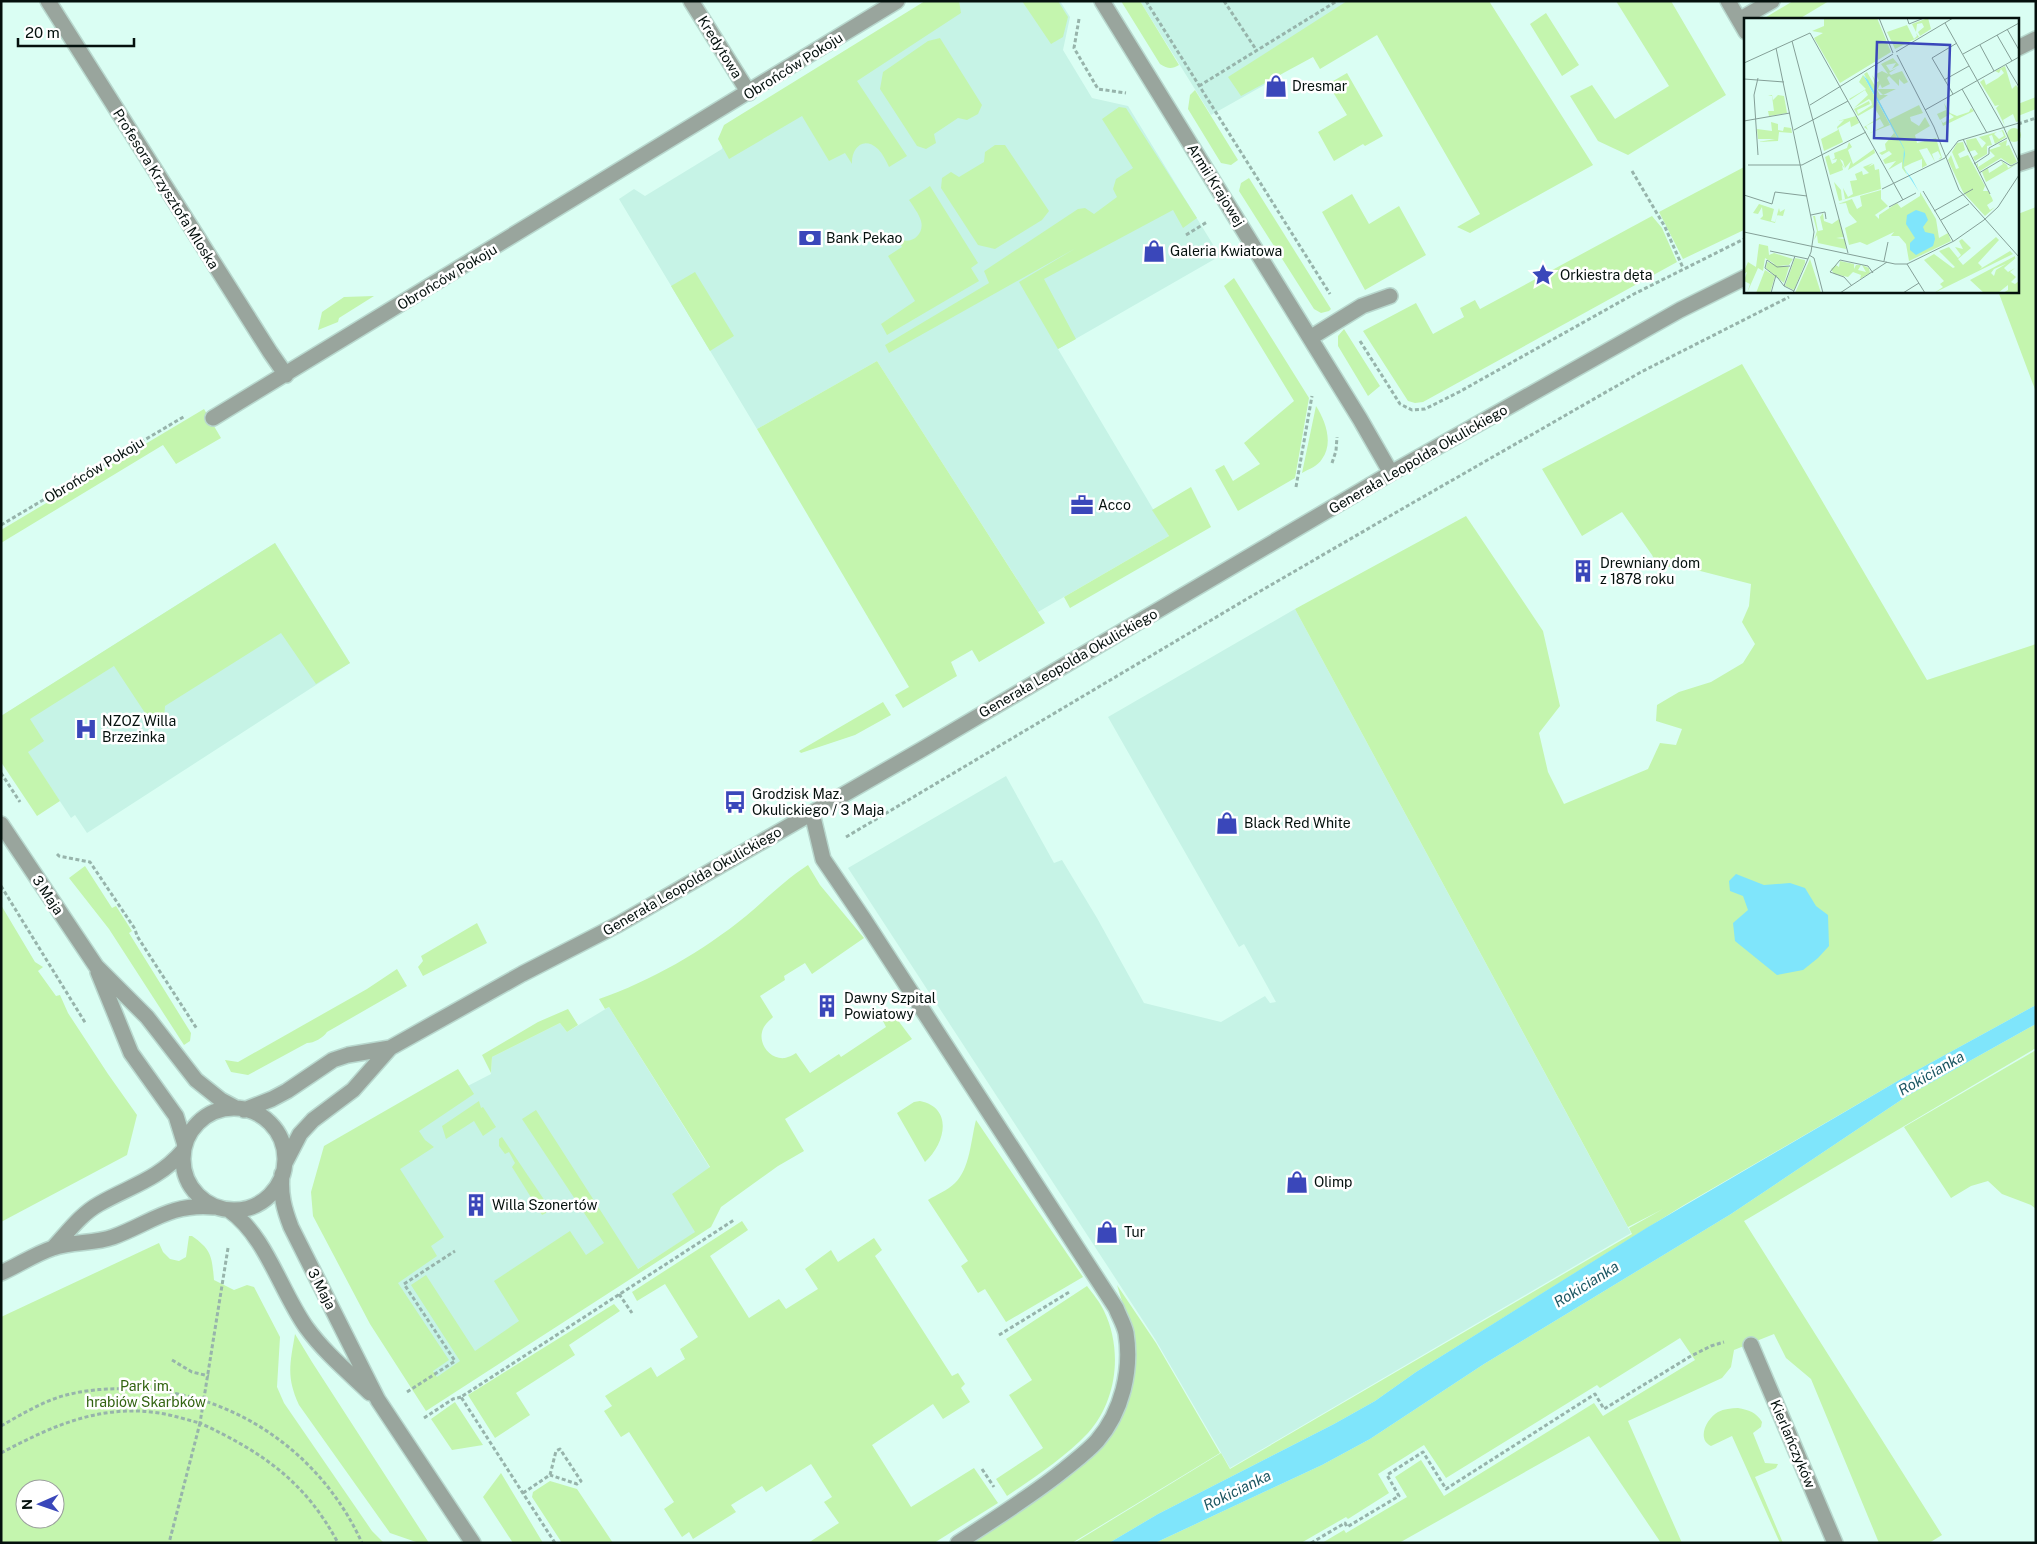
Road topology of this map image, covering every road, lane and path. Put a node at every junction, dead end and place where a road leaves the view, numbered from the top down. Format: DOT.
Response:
graph roads {
  1 [pos="48,1"];
  2 [pos="691,1"];
  3 [pos="897,1"];
  4 [pos="1102,1"];
  5 [pos="1146,1"];
  6 [pos="1224,1"];
  7 [pos="1337,1"];
  8 [pos="1728,1"];
  9 [pos="1772,1"];
  10 [pos="1752,18"];
  11 [pos="1743,26"];
  12 [pos="2036,39"];
  13 [pos="2020,47"];
  14 [pos="1257,51"];
  15 [pos="1199,86"];
  16 [pos="749,93"];
  17 [pos="2036,118"];
  18 [pos="2020,123"];
  19 [pos="2036,158"];
  20 [pos="2020,163"];
  21 [pos="1632,171"];
  22 [pos="1210,220"];
  23 [pos="1186,234"];
  24 [pos="1744,239"];
  25 [pos="1683,268"];
  26 [pos="1744,278"];
  27 [pos="1390,296"];
  28 [pos="1789,297"];
  29 [pos="1344,316"];
  30 [pos="1310,338"];
  31 [pos="286,375"];
  32 [pos="1314,388"];
  33 [pos="213,418"];
  34 [pos="1391,473"];
  35 [pos="1296,487"];
  36 [pos="1,525"];
  37 [pos="1,773"];
  38 [pos="21,804"];
  39 [pos="812,813"];
  40 [pos="1,824"];
  41 [pos="54,849"];
  42 [pos="821,851"];
  43 [pos="1,886"];
  44 [pos="96,966"];
  45 [pos="197,1029"];
  46 [pos="90,1030"];
  47 [pos="390,1048"];
  48 [pos="240,1109"];
  49 [pos="184,1148"];
  50 [pos="283,1171"];
  51 [pos="224,1209"];
  52 [pos="734,1220"];
  53 [pos="229,1242"];
  54 [pos="54,1247"];
  55 [pos="455,1251"];
  56 [pos="1,1273"];
  57 [pos="1096,1276"];
  58 [pos="619,1294"];
  59 [pos="632,1313"];
  60 [pos="999,1335"];
  61 [pos="1751,1345"];
  62 [pos="172,1360"];
  63 [pos="209,1376"];
  64 [pos="407,1392"];
  65 [pos="461,1397"];
  66 [pos="378,1400"];
  67 [pos="205,1401"];
  68 [pos="424,1418"];
  69 [pos="200,1423"];
  70 [pos="1,1426"];
  71 [pos="1,1453"];
  72 [pos="550,1475"];
  73 [pos="523,1493"];
  74 [pos="169,1543"];
  75 [pos="338,1543"];
  76 [pos="362,1543"];
  77 [pos="473,1543"];
  78 [pos="554,1543"];
  79 [pos="958,1543"];
  80 [pos="1311,1543"];
  81 [pos="1835,1543"];
  1 -- 31 [label="street, Profesora Krzysztofa Mloska"];
  2 -- 16 [label="street, Kredytowa"];
  3 -- 16 [label="street, Obrońców Pokoju"];
  4 -- 30 [label="street, Armii Krajowej"];
  5 -- 15 [label="path"];
  6 -- 14 [label="path"];
  7 -- 14 [label="path"];
  8 -- 11 [label="street"];
  9 -- 10 [label="street"];
  12 -- 13 [label="street"];
  14 -- 15 [label="path"];
  15 -- 29 [label="path"];
  16 -- 31 [label="street, Obrońców Pokoju"];
  17 -- 18 [label="path"];
  19 -- 20 [label="street"];
  21 -- 25 [label="path"];
  22 -- 23 [label="path"];
  24 -- 25 [label="path"];
  25 -- 29 [label="path"];
  26 -- 34 [label="street, Generała Leopolda Okulickiego"];
  27 -- 29 [label="street"];
  28 -- 42 [label="path"];
  29 -- 30 [label="street"];
  30 -- 34 [label="street, Armii Krajowej"];
  31 -- 33 [label="street, Obrońców Pokoju"];
  32 -- 35 [label="path"];
  33 -- 36 [label="path, Obrońców Pokoju"];
  34 -- 39 [label="street, Generała Leopolda Okulickiego"];
  37 -- 38 [label="path"];
  39 -- 42 [label="street"];
  39 -- 47 [label="street, Generała Leopolda Okulickiego"];
  40 -- 44 [label="street, 3 Maja"];
  41 -- 45 [label="path"];
  42 -- 57 [label="street"];
  43 -- 46 [label="path"];
  44 -- 48 [label="street, 3 Maja"];
  44 -- 49 [label="street, 3 Maja"];
  47 -- 48 [label="street, Generała Leopolda Okulickiego"];
  47 -- 50 [label="street, Generała Leopolda Okulickiego"];
  48 -- 49 [label="street"];
  48 -- 50 [label="street"];
  49 -- 51 [label="street"];
  49 -- 54 [label="street"];
  50 -- 51 [label="street"];
  50 -- 66 [label="street, 3 Maja"];
  51 -- 54 [label="street"];
  51 -- 66 [label="street, 3 Maja"];
  52 -- 58 [label="path"];
  53 -- 63 [label="path"];
  54 -- 56 [label="street"];
  55 -- 64 [label="path"];
  57 -- 60 [label="path"];
  57 -- 79 [label="street"];
  58 -- 59 [label="path"];
  58 -- 65 [label="path"];
  61 -- 80 [label="path"];
  61 -- 81 [label="street, Kierlańczyków"];
  62 -- 63 [label="path"];
  63 -- 67 [label="path"];
  65 -- 68 [label="path"];
  65 -- 73 [label="path"];
  66 -- 77 [label="street, 3 Maja"];
  67 -- 69 [label="path"];
  67 -- 70 [label="path"];
  67 -- 76 [label="path"];
  69 -- 71 [label="path"];
  69 -- 74 [label="path"];
  69 -- 75 [label="path"];
  72 -- 72 [label="path"];
  72 -- 73 [label="path"];
  73 -- 78 [label="path"];
}
